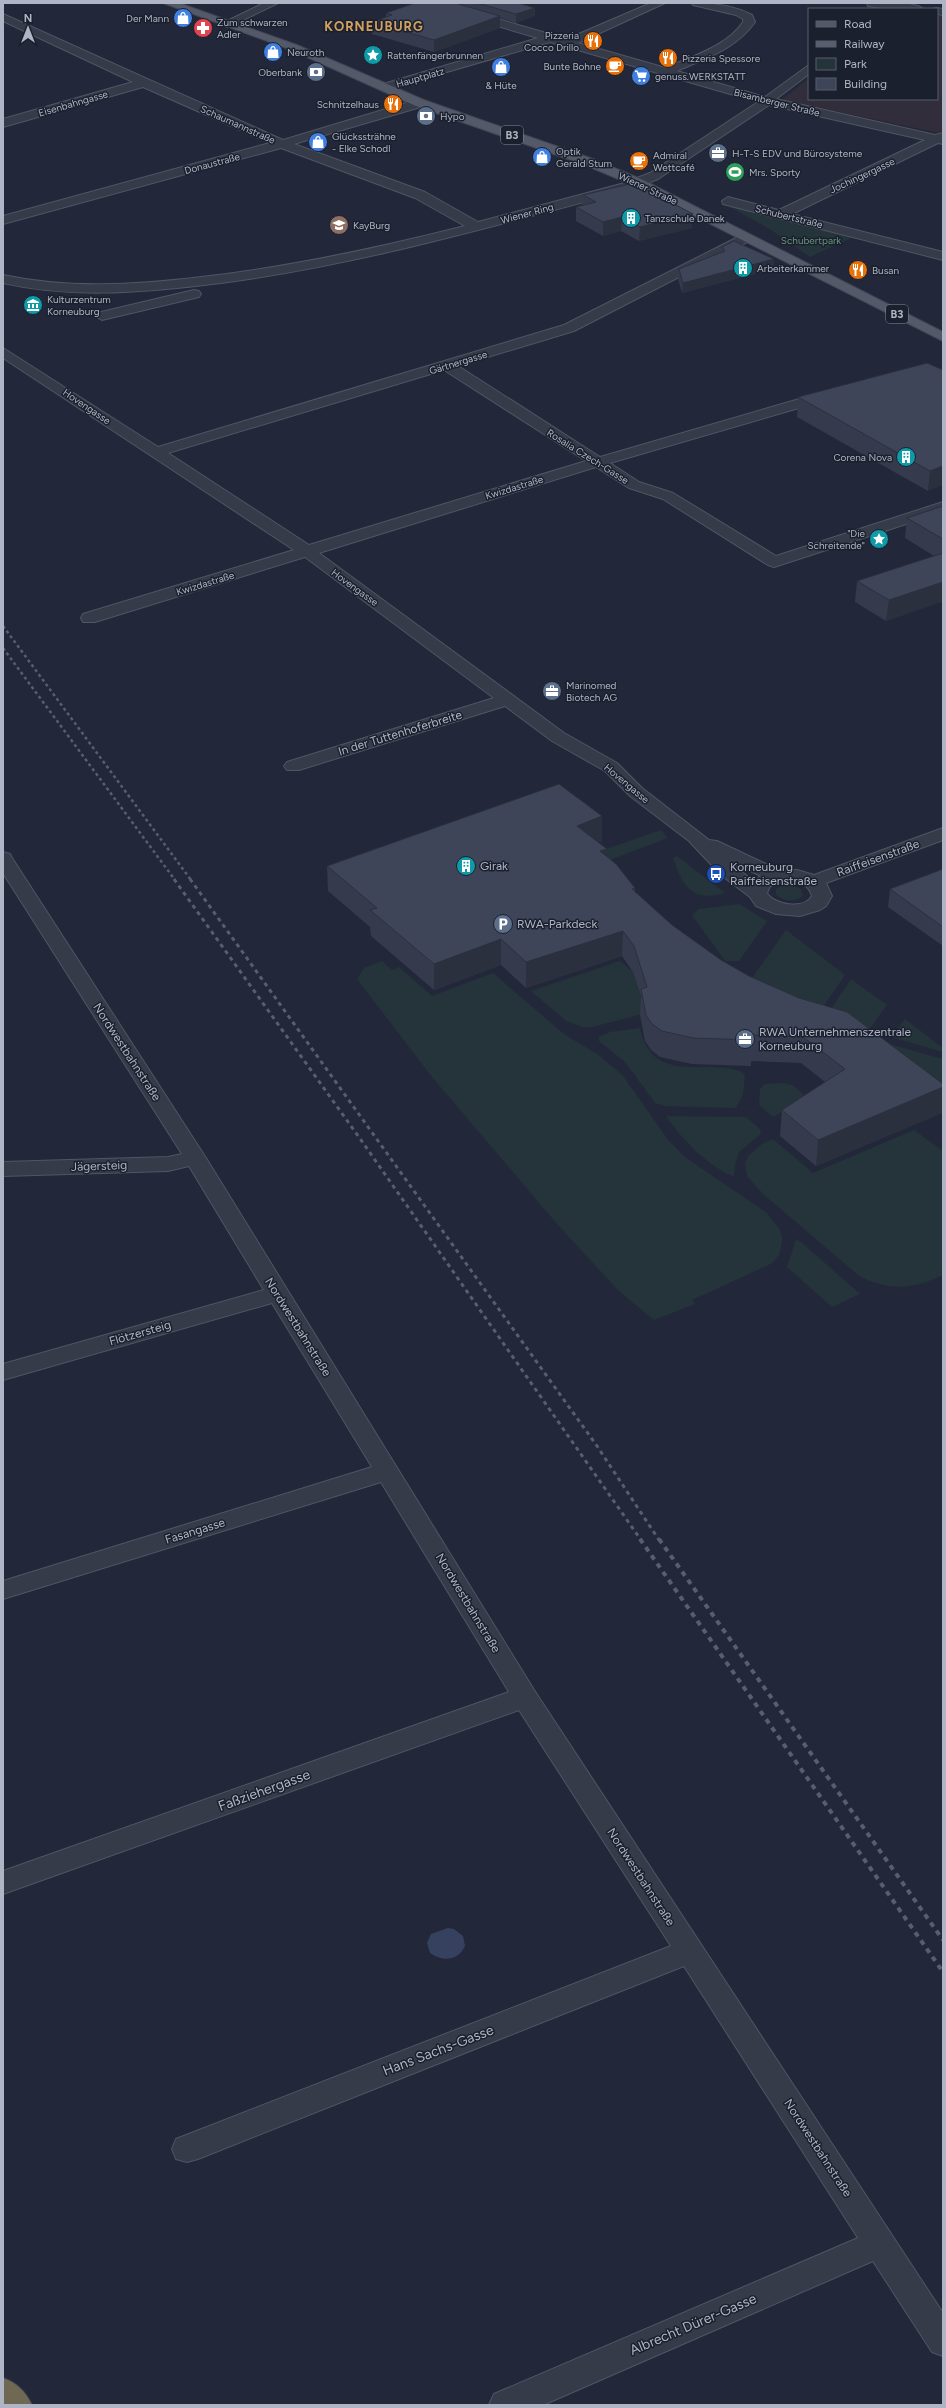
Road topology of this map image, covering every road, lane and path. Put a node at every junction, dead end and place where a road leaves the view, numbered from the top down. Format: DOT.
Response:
graph roads {
  1 [pos="168,3"];
  2 [pos="430,3"];
  3 [pos="660,3"];
  4 [pos="697,3"];
  5 [pos="269,5"];
  6 [pos="871,5"];
  7 [pos="906,8"];
  8 [pos="3,17"];
  9 [pos="228,24"];
  10 [pos="550,38"];
  11 [pos="568,43"];
  12 [pos="808,69"];
  13 [pos="666,72"];
  14 [pos="144,83"];
  15 [pos="384,87"];
  16 [pos="767,101"];
  17 [pos="420,103"];
  18 [pos="3,123"];
  19 [pos="941,138"];
  20 [pos="282,144"];
  21 [pos="639,183"];
  22 [pos="728,201"];
  23 [pos="780,214"];
  24 [pos="3,220"];
  25 [pos="475,226"];
  26 [pos="746,237"];
  27 [pos="943,256"];
  28 [pos="3,279"];
  29 [pos="214,281"];
  30 [pos="102,316"];
  31 [pos="943,337"];
  32 [pos="3,352"];
  33 [pos="448,366"];
  34 [pos="836,393"];
  35 [pos="156,452"];
  36 [pos="598,462"];
  37 [pos="943,506"];
  38 [pos="307,551"];
  39 [pos="89,618"];
  40 [pos="508,699"];
  41 [pos="293,766"];
  42 [pos="943,834"];
  43 [pos="696,837"];
  44 [pos="3,858"];
  45 [pos="777,876"];
  46 [pos="812,882"];
  47 [pos="757,893"];
  48 [pos="195,1158"];
  49 [pos="3,1169"];
  50 [pos="276,1294"];
  51 [pos="3,1372"];
  52 [pos="388,1471"];
  53 [pos="3,1590"];
  54 [pos="525,1698"];
  55 [pos="3,1883"];
  56 [pos="689,1952"];
  57 [pos="187,2149"];
  58 [pos="880,2243"];
  59 [pos="943,2341"];
  60 [pos="3,2393"];
  61 [pos="15,2405"];
  62 [pos="506,2405"];
  1 -- 9 [label="main road, B3"];
  2 -- 10 [label="street"];
  3 -- 11 [label="street"];
  4 -- 13 [label="street"];
  5 -- 9 [label="street"];
  6 -- 7 [label="street"];
  8 -- 14 [label="street, Schaumannstraße"];
  9 -- 15 [label="main road, Hauptplatz / B3"];
  10 -- 11 [label="street"];
  10 -- 15 [label="street, Hauptplatz"];
  11 -- 13 [label="street, Bisamberger Straße"];
  12 -- 16 [label="street, Wiener Ring"];
  13 -- 16 [label="street, Bisamberger Straße"];
  14 -- 18 [label="street, Eisenbahngasse"];
  14 -- 20 [label="street, Schaumannstraße"];
  15 -- 17 [label="main road, Wiener Straße / B3"];
  16 -- 19 [label="street, Bisamberger Straße"];
  16 -- 21 [label="street, Wiener Ring"];
  17 -- 20 [label="street, Donaustraße"];
  17 -- 21 [label="main road, Wiener Straße / B3"];
  19 -- 23 [label="street, Jochingergasse"];
  20 -- 24 [label="street, Donaustraße"];
  20 -- 25 [label="street, Schaumannstraße"];
  21 -- 25 [label="street, Wiener Ring"];
  21 -- 26 [label="main road, Wiener Straße / B3"];
  22 -- 23 [label="street, Schubertstraße"];
  23 -- 27 [label="street, Schubertstraße"];
  25 -- 29 [label="street, Wiener Ring"];
  26 -- 31 [label="main road, Wiener Straße / B3"];
  26 -- 33 [label="street, Gärtnergasse"];
  28 -- 29 [label="street, Wiener Ring"];
  29 -- 30 [label="street"];
  32 -- 35 [label="street, Hovengasse"];
  33 -- 35 [label="street, Gärtnergasse"];
  33 -- 36 [label="street, Rosalia Czech-Gasse"];
  34 -- 36 [label="street, Kwizdastraße"];
  35 -- 38 [label="street, Hovengasse"];
  36 -- 37 [label="street, Rosalia Czech-Gasse"];
  36 -- 38 [label="street, Kwizdastraße"];
  38 -- 39 [label="street, Kwizdastraße"];
  38 -- 40 [label="street, Hovengasse"];
  40 -- 41 [label="street, In der Tuttenhoferbreite"];
  40 -- 43 [label="street, Hovengasse"];
  42 -- 46 [label="street, Raiffeisenstraße"];
  43 -- 45 [label="street, Hovengasse"];
  43 -- 47 [label="street, Hovengasse"];
  44 -- 48 [label="street, Nordwestbahnstraße"];
  45 -- 46 [label="street"];
  45 -- 47 [label="street"];
  46 -- 47 [label="street, Hovengasse"];
  48 -- 49 [label="street, Jägersteig"];
  48 -- 50 [label="street, Nordwestbahnstraße"];
  50 -- 51 [label="street, Flötzersteig"];
  50 -- 52 [label="street, Nordwestbahnstraße"];
  52 -- 53 [label="street, Fasangasse"];
  52 -- 54 [label="street, Nordwestbahnstraße"];
  54 -- 55 [label="street, Faßziehergasse"];
  54 -- 56 [label="street, Nordwestbahnstraße"];
  56 -- 57 [label="street, Hans Sachs-Gasse"];
  56 -- 58 [label="street, Nordwestbahnstraße"];
  58 -- 59 [label="street, Nordwestbahnstraße"];
  58 -- 62 [label="street, Albrecht Dürer-Gasse"];
  60 -- 61 [label="highway"];
}
